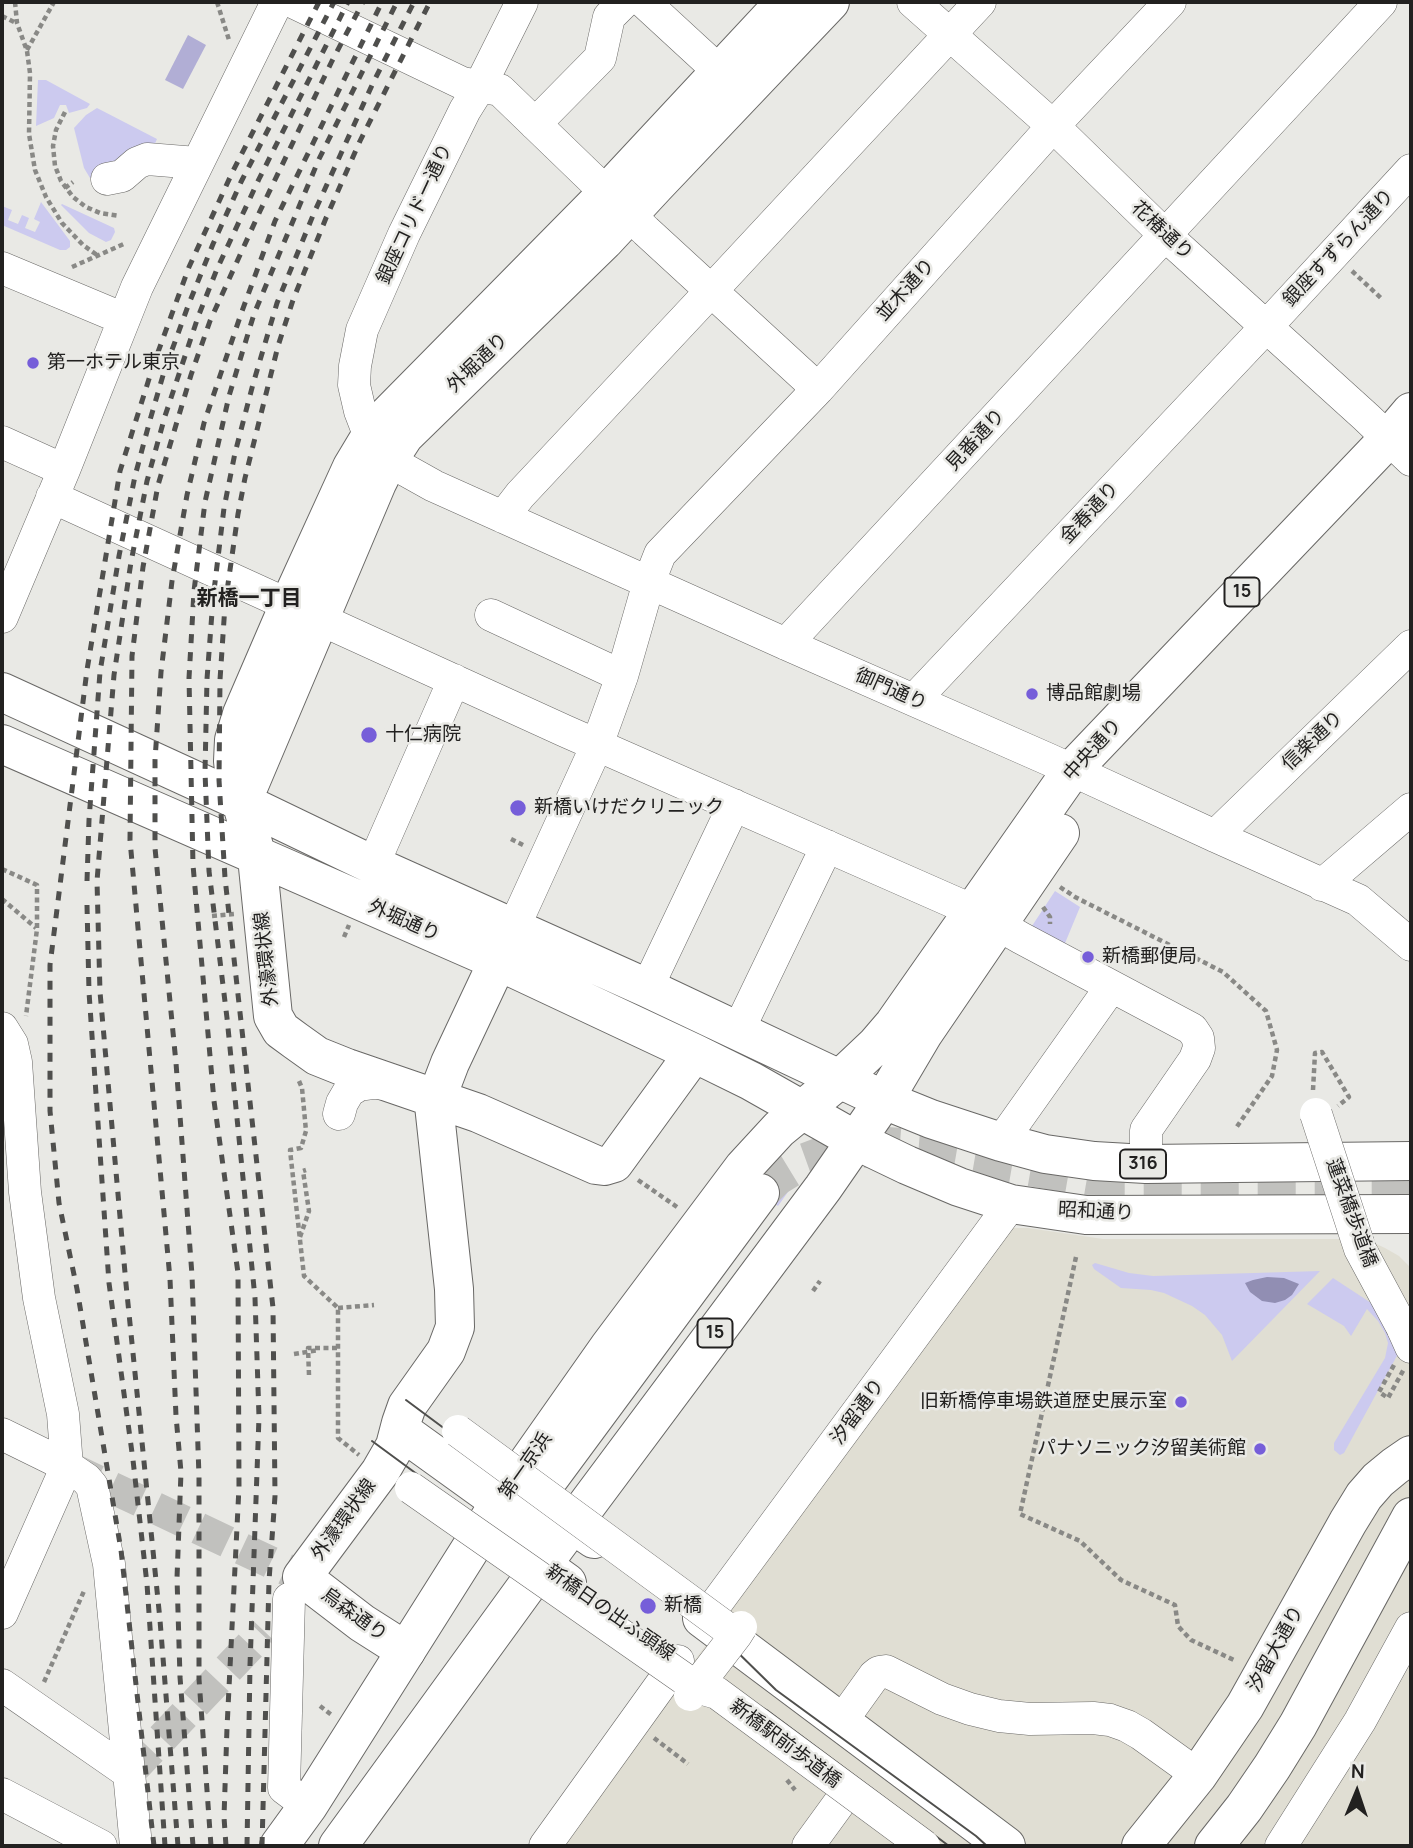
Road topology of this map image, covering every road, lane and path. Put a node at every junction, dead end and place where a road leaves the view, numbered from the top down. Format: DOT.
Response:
graph roads {
  1 [pos="15,2"];
  2 [pos="54,2"];
  3 [pos="217,2"];
  4 [pos="277,2"];
  5 [pos="293,2"];
  6 [pos="522,2"];
  7 [pos="624,2"];
  8 [pos="644,2"];
  9 [pos="785,2"];
  10 [pos="830,2"];
  11 [pos="913,2"];
  12 [pos="980,2"];
  13 [pos="1170,2"];
  14 [pos="1381,2"];
  15 [pos="2,16"];
  16 [pos="17,23"];
  17 [pos="950,35"];
  18 [pos="229,40"];
  19 [pos="27,51"];
  20 [pos="720,72"];
  21 [pos="480,86"];
  22 [pos="65,112"];
  23 [pos="536,124"];
  24 [pos="1053,126"];
  25 [pos="197,163"];
  26 [pos="1411,170"];
  27 [pos="107,179"];
  28 [pos="73,182"];
  29 [pos="65,187"];
  30 [pos="618,204"];
  31 [pos="120,216"];
  32 [pos="1165,234"];
  33 [pos="126,243"];
  34 [pos="1334,254"];
  35 [pos="97,256"];
  36 [pos="72,267"];
  37 [pos="2,268"];
  38 [pos="712,290"];
  39 [pos="1382,299"];
  40 [pos="124,319"];
  41 [pos="1266,327"];
  42 [pos="818,389"];
  43 [pos="1405,441"];
  44 [pos="2,442"];
  45 [pos="379,448"];
  46 [pos="58,483"];
  47 [pos="503,517"];
  48 [pos="13,558"];
  49 [pos="649,582"];
  50 [pos="304,612"];
  51 [pos="491,615"];
  52 [pos="2,617"];
  53 [pos="786,644"];
  54 [pos="1411,646"];
  55 [pos="622,676"];
  56 [pos="454,680"];
  57 [pos="2,692"];
  58 [pos="914,700"];
  59 [pos="2,744"];
  60 [pos="597,745"];
  61 [pos="1084,775"];
  62 [pos="242,802"];
  63 [pos="734,805"];
  64 [pos="1411,809"];
  65 [pos="1215,836"];
  66 [pos="511,839"];
  67 [pos="524,845"];
  68 [pos="827,846"];
  69 [pos="257,857"];
  70 [pos="373,864"];
  71 [pos="2,869"];
  72 [pos="1056,884"];
  73 [pos="1322,885"];
  74 [pos="2,899"];
  75 [pos="241,914"];
  76 [pos="212,916"];
  77 [pos="986,918"];
  78 [pos="513,927"];
  79 [pos="37,929"];
  80 [pos="1411,945"];
  81 [pos="498,961"];
  82 [pos="1111,987"];
  83 [pos="647,988"];
  84 [pos="13,1028"];
  85 [pos="738,1031"];
  86 [pos="694,1053"];
  87 [pos="294,1075"];
  88 [pos="840,1079"];
  89 [pos="392,1084"];
  90 [pos="1349,1097"];
  91 [pos="436,1098"];
  92 [pos="296,1100"];
  93 [pos="303,1100"];
  94 [pos="884,1100"];
  95 [pos="802,1109"];
  96 [pos="339,1114"];
  97 [pos="1316,1114"];
  98 [pos="1236,1128"];
  99 [pos="856,1138"];
  100 [pos="1001,1142"];
  101 [pos="1411,1161"];
  102 [pos="1146,1164"];
  103 [pos="306,1170"];
  104 [pos="631,1174"];
  105 [pos="760,1193"];
  106 [pos="1011,1204"];
  107 [pos="682,1211"];
  108 [pos="1411,1214"];
  109 [pos="1371,1215"];
  110 [pos="1411,1230"];
  111 [pos="300,1238"];
  112 [pos="1076,1257"];
  113 [pos="820,1281"];
  114 [pos="814,1291"];
  115 [pos="374,1305"];
  116 [pos="338,1308"];
  117 [pos="1407,1344"];
  118 [pos="337,1348"];
  119 [pos="294,1354"];
  120 [pos="309,1375"];
  121 [pos="401,1423"];
  122 [pos="458,1431"];
  123 [pos="6,1439"];
  124 [pos="1411,1455"];
  125 [pos="364,1459"];
  126 [pos="67,1466"];
  127 [pos="411,1488"];
  128 [pos="500,1502"];
  129 [pos="1411,1517"];
  130 [pos="572,1524"];
  131 [pos="541,1565"];
  132 [pos="86,1587"];
  133 [pos="296,1588"];
  134 [pos="2,1613"];
  135 [pos="727,1627"];
  136 [pos="1411,1629"];
  137 [pos="406,1651"];
  138 [pos="1233,1660"];
  139 [pos="688,1681"];
  140 [pos="2,1685"];
  141 [pos="41,1688"];
  142 [pos="320,1706"];
  143 [pos="336,1718"];
  144 [pos="841,1722"];
  145 [pos="651,1736"];
  146 [pos="688,1764"];
  147 [pos="129,1773"];
  148 [pos="1198,1775"];
  149 [pos="848,1791"];
  150 [pos="2,1794"];
  151 [pos="308,1806"];
  152 [pos="135,1833"];
  153 [pos="101,1846"];
  154 [pos="109,1846"];
  155 [pos="279,1846"];
  156 [pos="338,1846"];
  157 [pos="545,1846"];
  158 [pos="808,1846"];
  159 [pos="924,1846"];
  160 [pos="931,1846"];
  161 [pos="1006,1846"];
  162 [pos="1141,1846"];
  163 [pos="1214,1846"];
  164 [pos="1281,1846"];
  1 -- 16 [label="path"];
  2 -- 19 [label="path"];
  3 -- 18 [label="path"];
  4 -- 25 [label="street"];
  5 -- 21 [label="street"];
  6 -- 21 [label="street, 銀座コリドー通り"];
  7 -- 23 [label="street"];
  8 -- 20 [label="street"];
  9 -- 20 [label="main road, 外堀通り"];
  10 -- 30 [label="main road, 外堀通り"];
  11 -- 17 [label="street, 花椿通り"];
  12 -- 17 [label="street"];
  13 -- 24 [label="street, 並木通り"];
  14 -- 32 [label="street, 見番通り"];
  15 -- 16 [label="path"];
  16 -- 19 [label="path"];
  17 -- 24 [label="street, 花椿通り"];
  17 -- 38 [label="street"];
  19 -- 35 [label="path"];
  20 -- 30 [label="main road, 外堀通り"];
  21 -- 23 [label="street"];
  21 -- 45 [label="street, 銀座コリドー通り"];
  22 -- 29 [label="path"];
  23 -- 30 [label="street"];
  24 -- 32 [label="street, 花椿通り"];
  24 -- 42 [label="street, 並木通り"];
  25 -- 27 [label="street"];
  25 -- 40 [label="street"];
  26 -- 34 [label="street, 銀座すずらん通り"];
  28 -- 29 [label="path"];
  29 -- 31 [label="path"];
  30 -- 38 [label="street"];
  30 -- 45 [label="main road, 外堀通り"];
  32 -- 41 [label="street, 花椿通り"];
  32 -- 53 [label="street, 見番通り"];
  33 -- 35 [label="path"];
  34 -- 39 [label="path"];
  34 -- 41 [label="street, 銀座すずらん通り"];
  35 -- 36 [label="path"];
  37 -- 40 [label="street"];
  38 -- 42 [label="street"];
  38 -- 47 [label="street"];
  40 -- 46 [label="street"];
  41 -- 43 [label="street, 花椿通り"];
  41 -- 58 [label="street, 金春通り"];
  42 -- 49 [label="street, 並木通り"];
  43 -- 61 [label="main road, 中央通り / 15"];
  44 -- 46 [label="street"];
  45 -- 47 [label="street, 御門通り"];
  45 -- 50 [label="main road, 外堀通り"];
  46 -- 48 [label="street"];
  46 -- 50 [label="street"];
  47 -- 49 [label="street, 御門通り"];
  48 -- 52 [label="street"];
  49 -- 53 [label="street, 御門通り"];
  49 -- 55 [label="street, 並木通り"];
  50 -- 56 [label="street"];
  50 -- 62 [label="main road, 外堀通り"];
  51 -- 55 [label="street"];
  53 -- 58 [label="street, 御門通り"];
  54 -- 65 [label="street, 信楽通り"];
  55 -- 60 [label="street, 並木通り"];
  56 -- 60 [label="street"];
  56 -- 70 [label="street"];
  57 -- 62 [label="main road, 外堀通り"];
  58 -- 61 [label="street, 御門通り"];
  59 -- 69 [label="main road, 外堀通り"];
  60 -- 63 [label="street"];
  60 -- 78 [label="street, 並木通り"];
  61 -- 65 [label="street, 御門通り"];
  61 -- 77 [label="main road, 中央通り / 15"];
  62 -- 69 [label="main road, 外濠環状線"];
  62 -- 70 [label="main road, 外堀通り"];
  63 -- 68 [label="street"];
  63 -- 83 [label="street"];
  64 -- 73 [label="street"];
  65 -- 73 [label="street, 御門通り"];
  66 -- 67 [label="path"];
  68 -- 77 [label="street"];
  68 -- 85 [label="street"];
  69 -- 81 [label="main road, 外堀通り"];
  69 -- 89 [label="main road, 外濠環状線"];
  70 -- 78 [label="main road, 外堀通り"];
  71 -- 79 [label="path"];
  72 -- 98 [label="path"];
  73 -- 80 [label="street, 御門通り"];
  74 -- 79 [label="path"];
  75 -- 76 [label="path"];
  77 -- 82 [label="street"];
  77 -- 88 [label="main road, 中央通り / 15"];
  77 -- 94 [label="main road, 中央通り / 15"];
  78 -- 83 [label="main road, 外堀通り"];
  79 -- 84 [label="path"];
  81 -- 86 [label="main road, 外堀通り"];
  81 -- 91 [label="main road"];
  82 -- 100 [label="street"];
  82 -- 102 [label="street"];
  83 -- 85 [label="main road, 外堀通り"];
  84 -- 126 [label="street"];
  85 -- 88 [label="main road, 外堀通り"];
  86 -- 91 [label="main road, 外濠環状線"];
  86 -- 95 [label="main road, 外堀通り"];
  87 -- 93 [label="path"];
  88 -- 94 [label="main road, 316"];
  88 -- 95 [label="main road, 中央通り / 15"];
  89 -- 91 [label="main road, 外濠環状線"];
  89 -- 96 [label="street"];
  90 -- 97 [label="path"];
  91 -- 121 [label="main road, 外濠環状線"];
  92 -- 93 [label="path"];
  93 -- 111 [label="path"];
  94 -- 99 [label="main road, 中央通り / 15"];
  94 -- 100 [label="main road, 316"];
  95 -- 99 [label="main road, 昭和通り"];
  95 -- 128 [label="main road, 第一京浜 / 15"];
  97 -- 117 [label="street, 蓮菜橋歩道橋, bridge"];
  99 -- 106 [label="main road, 昭和通り"];
  99 -- 130 [label="main road, 15"];
  100 -- 102 [label="main road, 316"];
  101 -- 102 [label="main road, 316"];
  103 -- 111 [label="path"];
  104 -- 107 [label="path"];
  105 -- 128 [label="main road"];
  106 -- 109 [label="main road, 昭和通り"];
  106 -- 135 [label="street, 汐留通り"];
  108 -- 109 [label="main road, 昭和通り"];
  109 -- 110 [label="main road"];
  111 -- 116 [label="path"];
  112 -- 138 [label="path"];
  113 -- 114 [label="path"];
  115 -- 116 [label="path"];
  116 -- 118 [label="path"];
  117 -- 117 [label="path"];
  118 -- 119 [label="path"];
  118 -- 120 [label="path"];
  118 -- 125 [label="path"];
  121 -- 128 [label="main road"];
  121 -- 133 [label="main road, 外濠環状線"];
  122 -- 135 [label="street, bridge"];
  123 -- 126 [label="street"];
  124 -- 148 [label="main road, 汐留大通り"];
  126 -- 134 [label="street"];
  126 -- 147 [label="street"];
  127 -- 139 [label="street, 新橋駅前歩道橋, bridge"];
  128 -- 130 [label="main road"];
  128 -- 131 [label="main road, 新橋日の出ふ頭線"];
  128 -- 137 [label="main road, 第一京浜 / 15"];
  129 -- 163 [label="main road"];
  130 -- 131 [label="main road, 15"];
  130 -- 135 [label="main road"];
  131 -- 139 [label="main road, 新橋日の出ふ頭線"];
  131 -- 156 [label="main road, 15"];
  132 -- 141 [label="path"];
  133 -- 137 [label="main road, 烏森通り"];
  133 -- 151 [label="street"];
  135 -- 139 [label="street, bridge"];
  135 -- 144 [label="main road"];
  136 -- 164 [label="street"];
  137 -- 151 [label="main road, 第一京浜 / 15"];
  139 -- 149 [label="street, 新橋駅前歩道橋, bridge"];
  139 -- 157 [label="street"];
  139 -- 160 [label="main road, 新橋日の出ふ頭線"];
  140 -- 147 [label="street"];
  142 -- 143 [label="path"];
  144 -- 148 [label="street"];
  144 -- 161 [label="main road"];
  145 -- 146 [label="path"];
  147 -- 152 [label="street"];
  148 -- 162 [label="main road, 汐留大通り"];
  149 -- 158 [label="street"];
  149 -- 159 [label="street, 新橋駅前歩道橋, bridge"];
  150 -- 153 [label="street"];
  151 -- 155 [label="main road, 第一京浜 / 15"];
  152 -- 154 [label="street"];
}
